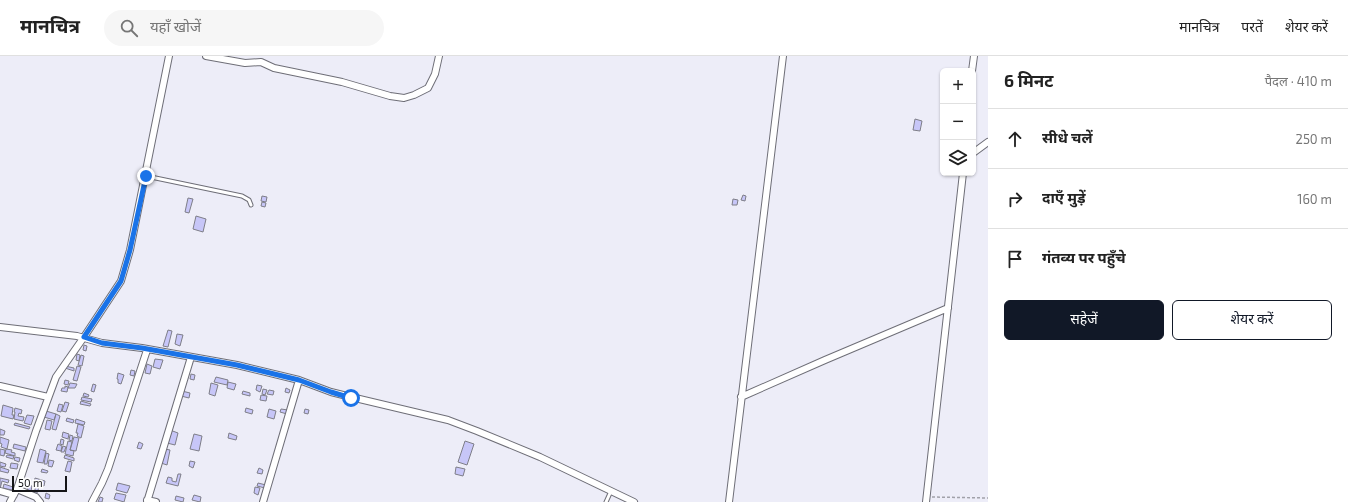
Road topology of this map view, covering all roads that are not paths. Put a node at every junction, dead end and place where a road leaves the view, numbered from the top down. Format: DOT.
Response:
graph roads {
  1 [pos="169,56"];
  2 [pos="206,56"];
  3 [pos="440,56"];
  4 [pos="783,56"];
  5 [pos="974,56"];
  6 [pos="972,68"];
  7 [pos="988,142"];
  8 [pos="976,151"];
  9 [pos="146,176"];
  10 [pos="963,176"];
  11 [pos="251,205"];
  12 [pos="948,308"];
  13 [pos="0,326"];
  14 [pos="84,337"];
  15 [pos="147,350"];
  16 [pos="191,357"];
  17 [pos="299,380"];
  18 [pos="0,386"];
  19 [pos="48,397"];
  20 [pos="741,397"];
  21 [pos="0,491"];
  22 [pos="611,491"];
  23 [pos="15,492"];
  24 [pos="926,500"];
  25 [pos="147,501"];
  26 [pos="10,502"];
  27 [pos="40,502"];
  28 [pos="92,502"];
  29 [pos="156,502"];
  30 [pos="263,502"];
  31 [pos="606,502"];
  32 [pos="634,502"];
  33 [pos="729,502"];
  1 -- 9 [label="street"];
  2 -- 3 [label="street"];
  4 -- 20 [label="street"];
  5 -- 6 [label="street"];
  7 -- 8 [label="street"];
  9 -- 11 [label="lane"];
  9 -- 14 [label="street"];
  10 -- 12 [label="street"];
  12 -- 20 [label="street"];
  12 -- 24 [label="street"];
  13 -- 14 [label="street"];
  14 -- 15 [label="street"];
  14 -- 19 [label="street"];
  15 -- 16 [label="street"];
  15 -- 28 [label="street"];
  16 -- 17 [label="street"];
  16 -- 25 [label="street"];
  17 -- 22 [label="street"];
  17 -- 30 [label="street"];
  18 -- 19 [label="street"];
  19 -- 23 [label="street"];
  20 -- 33 [label="street"];
  21 -- 23 [label="street"];
  22 -- 31 [label="lane"];
  22 -- 32 [label="street"];
  23 -- 26 [label="street"];
  23 -- 27 [label="street"];
  25 -- 29 [label="street"];
}
